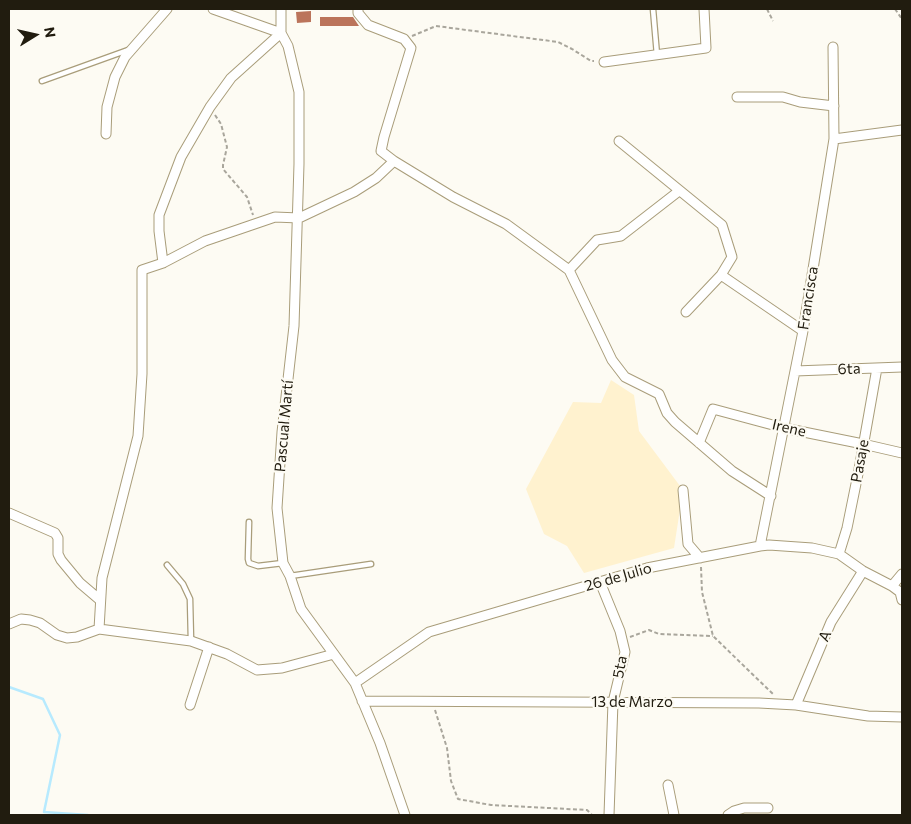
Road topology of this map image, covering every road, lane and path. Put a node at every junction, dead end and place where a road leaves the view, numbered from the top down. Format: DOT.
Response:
graph roads {
  1 [pos="167,9"];
  2 [pos="213,9"];
  3 [pos="281,9"];
  4 [pos="358,9"];
  5 [pos="653,9"];
  6 [pos="704,9"];
  7 [pos="767,9"];
  8 [pos="895,9"];
  9 [pos="902,19"];
  10 [pos="773,21"];
  11 [pos="282,33"];
  12 [pos="404,39"];
  13 [pos="833,47"];
  14 [pos="132,48"];
  15 [pos="657,55"];
  16 [pos="604,62"];
  17 [pos="42,81"];
  18 [pos="738,97"];
  19 [pos="834,106"];
  20 [pos="210,107"];
  21 [pos="902,130"];
  22 [pos="106,134"];
  23 [pos="834,139"];
  24 [pos="619,141"];
  25 [pos="394,161"];
  26 [pos="679,191"];
  27 [pos="299,218"];
  28 [pos="257,224"];
  29 [pos="163,263"];
  30 [pos="569,270"];
  31 [pos="721,275"];
  32 [pos="686,312"];
  33 [pos="803,331"];
  34 [pos="902,367"];
  35 [pos="877,368"];
  36 [pos="795,371"];
  37 [pos="784,428"];
  38 [pos="700,443"];
  39 [pos="863,444"];
  40 [pos="902,454"];
  41 [pos="683,490"];
  42 [pos="770,496"];
  43 [pos="9,513"];
  44 [pos="249,522"];
  45 [pos="760,546"];
  46 [pos="839,554"];
  47 [pos="700,558"];
  48 [pos="283,563"];
  49 [pos="371,564"];
  50 [pos="167,565"];
  51 [pos="863,571"];
  52 [pos="902,574"];
  53 [pos="290,576"];
  54 [pos="600,582"];
  55 [pos="892,586"];
  56 [pos="100,600"];
  57 [pos="902,600"];
  58 [pos="9,624"];
  59 [pos="99,629"];
  60 [pos="713,636"];
  61 [pos="622,638"];
  62 [pos="191,640"];
  63 [pos="209,647"];
  64 [pos="334,654"];
  65 [pos="355,683"];
  66 [pos="432,700"];
  67 [pos="362,701"];
  68 [pos="612,702"];
  69 [pos="783,704"];
  70 [pos="190,705"];
  71 [pos="796,705"];
  72 [pos="902,718"];
  73 [pos="668,785"];
  74 [pos="768,808"];
  75 [pos="405,815"];
  76 [pos="592,815"];
  77 [pos="609,815"];
  78 [pos="674,815"];
  79 [pos="728,815"];
  1 -- 14 [label="street"];
  2 -- 11 [label="street"];
  3 -- 11 [label="street, Pascual Martí"];
  4 -- 12 [label="street"];
  5 -- 15 [label="lane"];
  6 -- 15 [label="street"];
  7 -- 10 [label="path"];
  8 -- 9 [label="path"];
  11 -- 20 [label="street"];
  11 -- 27 [label="street, Pascual Martí"];
  12 -- 16 [label="path"];
  12 -- 25 [label="street"];
  13 -- 19 [label="street, Francisca"];
  14 -- 17 [label="lane"];
  14 -- 22 [label="street"];
  15 -- 16 [label="street"];
  18 -- 19 [label="street"];
  19 -- 23 [label="street, Francisca"];
  20 -- 28 [label="path"];
  20 -- 29 [label="street"];
  21 -- 23 [label="street"];
  23 -- 33 [label="street, Francisca"];
  24 -- 26 [label="street"];
  25 -- 27 [label="street"];
  25 -- 30 [label="street"];
  26 -- 30 [label="street"];
  26 -- 31 [label="street"];
  27 -- 28 [label="street"];
  27 -- 48 [label="street, Pascual Martí"];
  28 -- 29 [label="street"];
  29 -- 56 [label="street"];
  30 -- 38 [label="street"];
  31 -- 32 [label="street"];
  31 -- 33 [label="street"];
  33 -- 36 [label="street, Francisca"];
  34 -- 35 [label="street, 6ta"];
  35 -- 36 [label="street, 6ta"];
  35 -- 39 [label="street, Pasaje"];
  36 -- 37 [label="street, Francisca"];
  37 -- 38 [label="street, Irene"];
  37 -- 39 [label="street, Irene"];
  37 -- 42 [label="street, Francisca"];
  38 -- 42 [label="street"];
  39 -- 40 [label="street, Irene"];
  39 -- 46 [label="street, Pasaje"];
  41 -- 47 [label="street"];
  42 -- 45 [label="street, Francisca"];
  43 -- 56 [label="street"];
  44 -- 48 [label="lane"];
  45 -- 46 [label="street, 26 de Julio"];
  45 -- 47 [label="street, 26 de Julio"];
  46 -- 51 [label="street, 26 de Julio"];
  47 -- 54 [label="street, 26 de Julio"];
  47 -- 60 [label="path"];
  48 -- 53 [label="street, Pascual Martí"];
  49 -- 53 [label="lane"];
  50 -- 62 [label="lane"];
  51 -- 55 [label="street, 26 de Julio"];
  51 -- 71 [label="street, A"];
  52 -- 55 [label="street"];
  53 -- 64 [label="street, Pascual Martí"];
  54 -- 61 [label="street, 5ta"];
  54 -- 65 [label="street, 26 de Julio"];
  55 -- 57 [label="street"];
  56 -- 59 [label="street"];
  58 -- 59 [label="street"];
  59 -- 62 [label="street"];
  60 -- 61 [label="path"];
  60 -- 69 [label="path"];
  61 -- 68 [label="street, 5ta"];
  62 -- 63 [label="street"];
  63 -- 64 [label="street"];
  63 -- 70 [label="street"];
  64 -- 65 [label="street, Pascual Martí"];
  65 -- 67 [label="street, Pascual Martí"];
  66 -- 67 [label="street, 13 de Marzo"];
  66 -- 68 [label="street, 13 de Marzo"];
  66 -- 76 [label="path"];
  67 -- 75 [label="street, Pascual Martí"];
  68 -- 69 [label="street, 13 de Marzo"];
  68 -- 77 [label="street, 5ta"];
  69 -- 71 [label="street, 13 de Marzo"];
  71 -- 72 [label="street, 13 de Marzo"];
  73 -- 78 [label="street"];
  74 -- 79 [label="street"];
}
